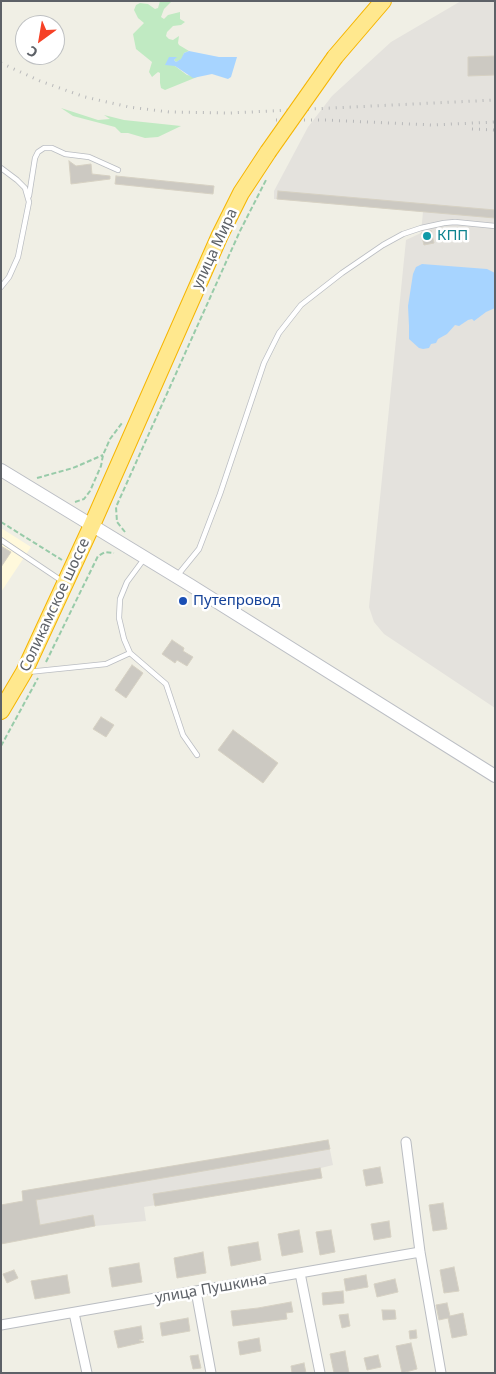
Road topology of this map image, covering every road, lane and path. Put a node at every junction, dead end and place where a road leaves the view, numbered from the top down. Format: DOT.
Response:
graph roads {
  1 [pos="383,1"];
  2 [pos="1,168"];
  3 [pos="118,170"];
  4 [pos="269,174"];
  5 [pos="29,198"];
  6 [pos="495,226"];
  7 [pos="1,287"];
  8 [pos="110,439"];
  9 [pos="103,455"];
  10 [pos="1,470"];
  11 [pos="39,484"];
  12 [pos="71,502"];
  13 [pos="1,522"];
  14 [pos="92,525"];
  15 [pos="128,536"];
  16 [pos="1,540"];
  17 [pos="117,553"];
  18 [pos="144,558"];
  19 [pos="72,567"];
  20 [pos="176,577"];
  21 [pos="65,584"];
  22 [pos="130,653"];
  23 [pos="42,671"];
  24 [pos="24,672"];
  25 [pos="1,711"];
  26 [pos="1,746"];
  27 [pos="197,755"];
  28 [pos="495,776"];
  29 [pos="406,1142"];
  30 [pos="420,1252"];
  31 [pos="300,1273"];
  32 [pos="196,1291"];
  33 [pos="74,1313"];
  34 [pos="1,1325"];
  35 [pos="87,1373"];
  36 [pos="210,1373"];
  37 [pos="320,1373"];
  38 [pos="441,1373"];
  1 -- 14 [label="highway, улица Мира, bridge"];
  2 -- 5 [label="lane"];
  3 -- 5 [label="lane"];
  4 -- 15 [label="path"];
  5 -- 7 [label="lane"];
  6 -- 20 [label="lane"];
  8 -- 9 [label="path"];
  9 -- 11 [label="path"];
  9 -- 12 [label="path"];
  10 -- 14 [label="street"];
  13 -- 19 [label="path"];
  14 -- 18 [label="street"];
  14 -- 19 [label="highway, Соликамское шоссе"];
  16 -- 21 [label="lane"];
  17 -- 23 [label="path"];
  18 -- 20 [label="street"];
  18 -- 22 [label="lane"];
  19 -- 21 [label="highway, Соликамское шоссе"];
  20 -- 28 [label="street"];
  21 -- 24 [label="highway, Соликамское шоссе"];
  22 -- 23 [label="lane"];
  22 -- 27 [label="lane"];
  23 -- 24 [label="lane"];
  23 -- 26 [label="path"];
  24 -- 25 [label="highway, Соликамское шоссе"];
  29 -- 30 [label="street"];
  30 -- 31 [label="street, улица Пушкина"];
  30 -- 38 [label="street"];
  31 -- 32 [label="street, улица Пушкина"];
  31 -- 37 [label="street"];
  32 -- 33 [label="street, улица Пушкина"];
  32 -- 36 [label="street"];
  33 -- 34 [label="street, улица Пушкина"];
  33 -- 35 [label="street"];
}
